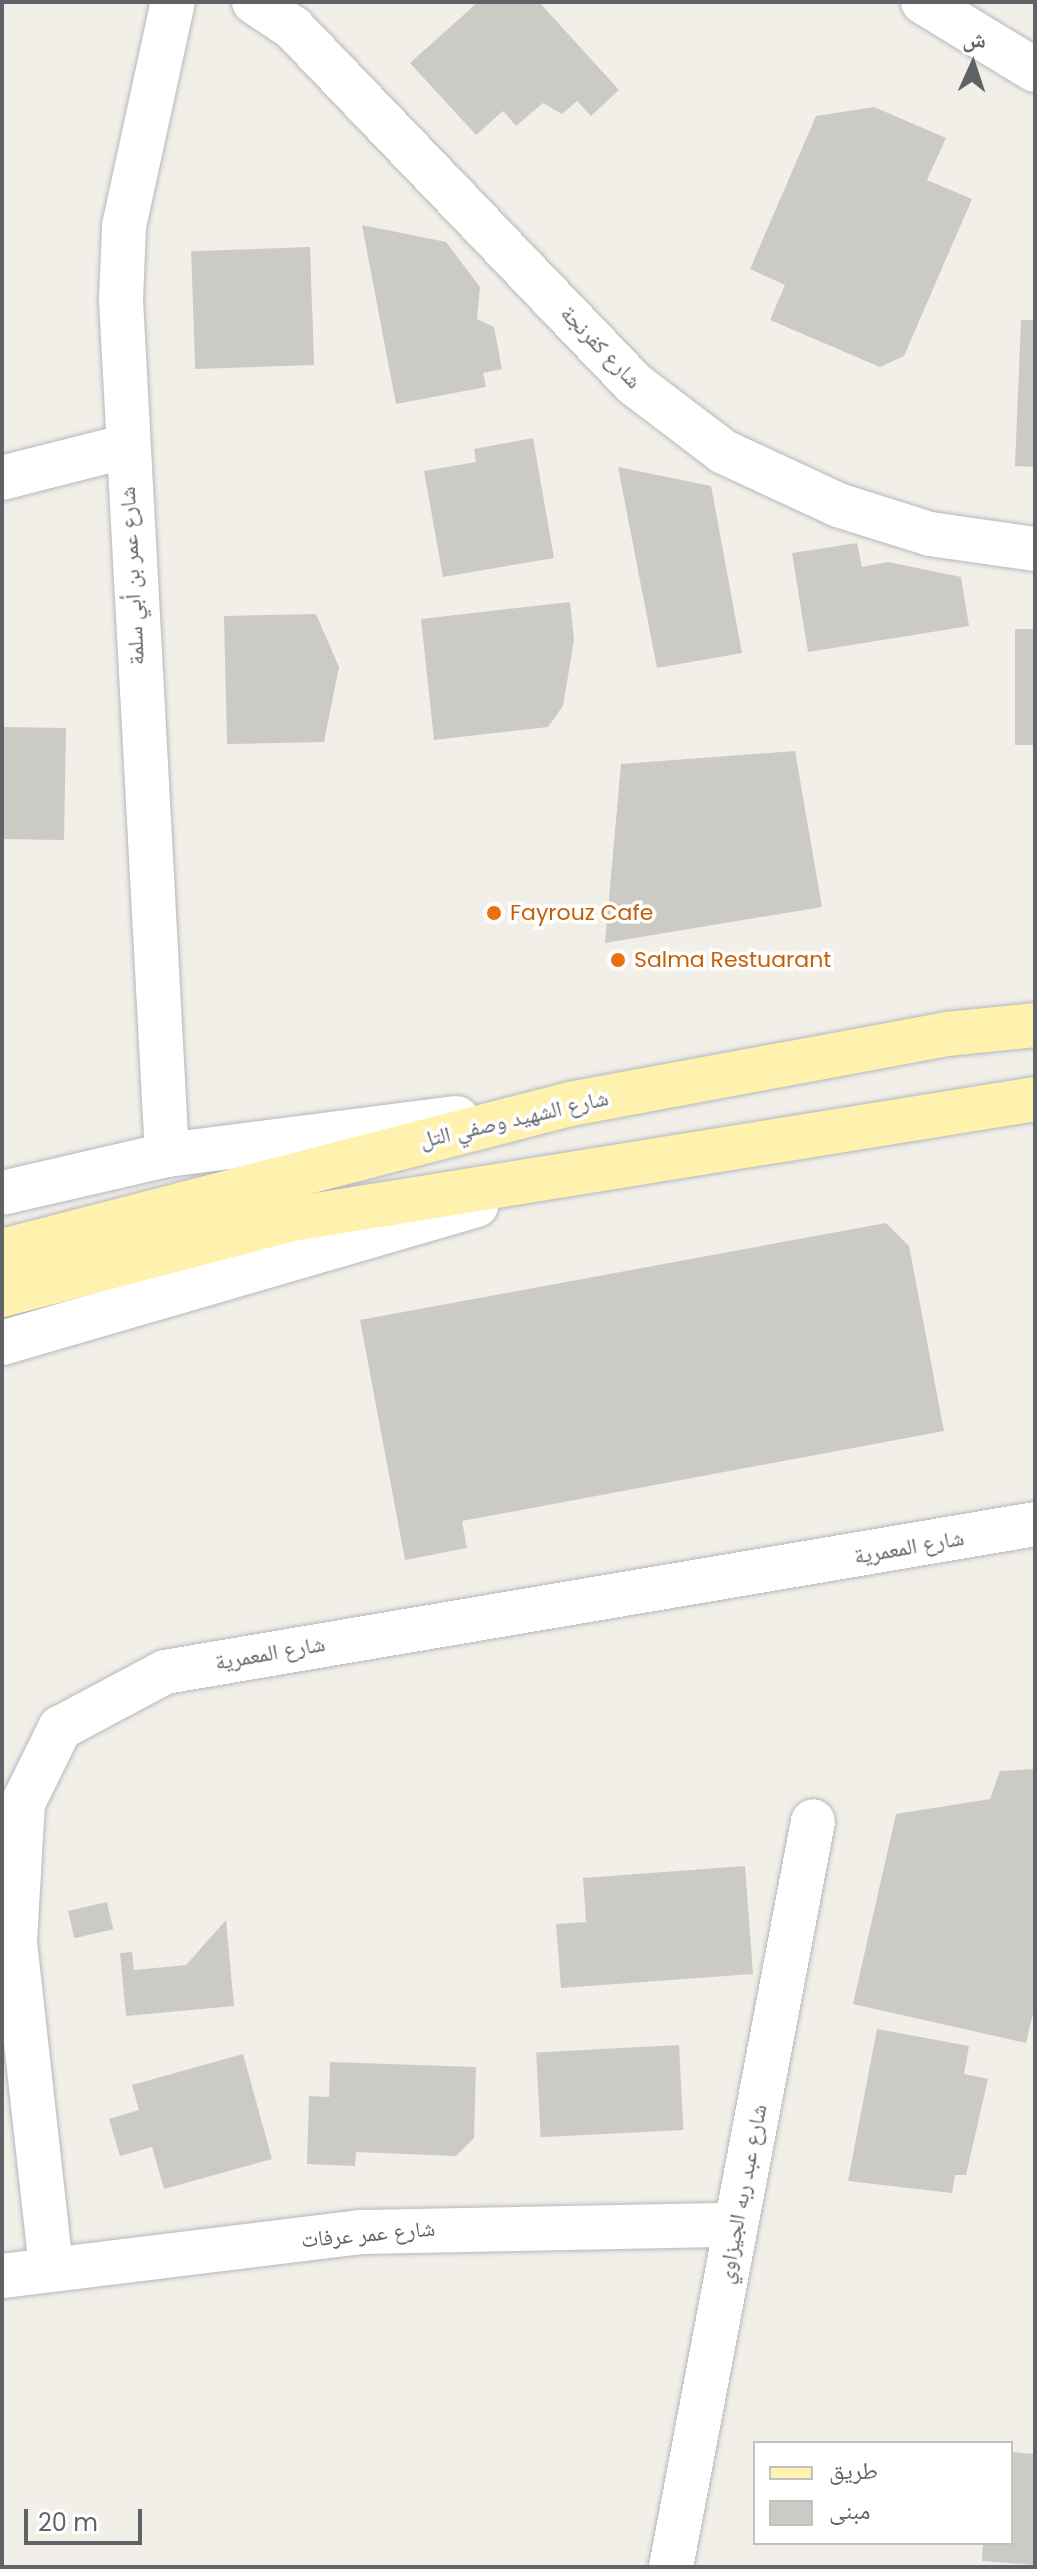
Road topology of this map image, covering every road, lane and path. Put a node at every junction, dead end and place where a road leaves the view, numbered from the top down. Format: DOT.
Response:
graph roads {
  1 [pos="173,2"];
  2 [pos="254,2"];
  3 [pos="923,2"];
  4 [pos="1035,70"];
  5 [pos="124,447"];
  6 [pos="2,478"];
  7 [pos="1035,549"];
  8 [pos="1035,1025"];
  9 [pos="1035,1099"];
  10 [pos="570,1104"];
  11 [pos="167,1155"];
  12 [pos="596,1171"];
  13 [pos="2,1193"];
  14 [pos="2,1251"];
  15 [pos="2,1295"];
  16 [pos="2,1343"];
  17 [pos="1035,1524"];
  18 [pos="813,1821"];
  19 [pos="736,2225"];
  20 [pos="51,2268"];
  21 [pos="2,2276"];
  22 [pos="671,2567"];
  1 -- 5 [label="street, شارع عمر بن أبي سلمة"];
  2 -- 7 [label="street, شارع كفرنجة"];
  3 -- 4 [label="street"];
  5 -- 6 [label="street"];
  5 -- 11 [label="street, شارع عمر بن أبي سلمة"];
  8 -- 10 [label="main road, شارع الشهيد وصفي التل"];
  9 -- 12 [label="main road"];
  10 -- 11 [label="street"];
  10 -- 14 [label="main road, شارع الشهيد وصفي التل"];
  11 -- 13 [label="street"];
  12 -- 15 [label="main road"];
  12 -- 16 [label="street"];
  17 -- 20 [label="street, شارع المعمرية"];
  18 -- 19 [label="street, شارع عبد ربه الجيزاوي"];
  19 -- 20 [label="street, شارع عمر عرفات"];
  19 -- 22 [label="street, شارع عبد ربه الجيزاوي"];
  20 -- 21 [label="street, شارع عمر عرفات"];
}
